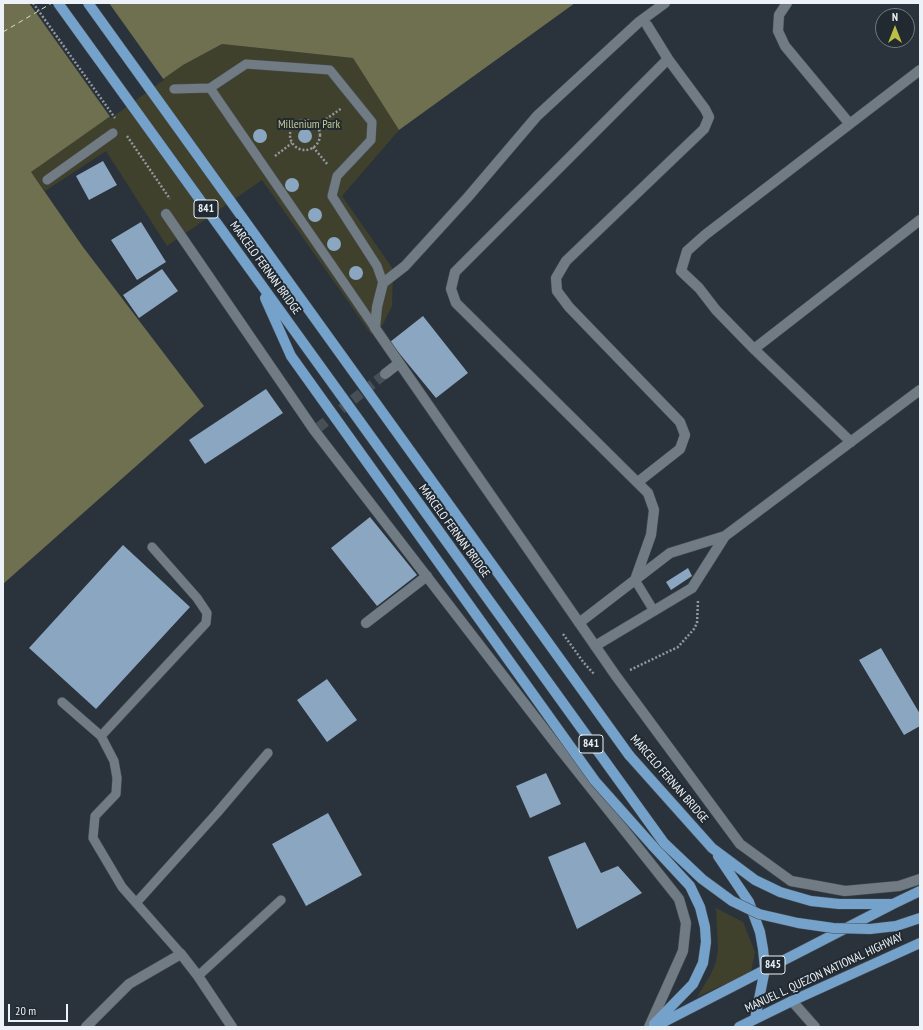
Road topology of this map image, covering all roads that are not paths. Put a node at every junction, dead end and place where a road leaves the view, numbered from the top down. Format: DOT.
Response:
graph roads {
  1 [pos="58,3"];
  2 [pos="88,3"];
  3 [pos="665,3"];
  4 [pos="787,3"];
  5 [pos="647,25"];
  6 [pos="668,59"];
  7 [pos="920,70"];
  8 [pos="210,88"];
  9 [pos="174,89"];
  10 [pos="849,124"];
  11 [pos="113,133"];
  12 [pos="47,180"];
  13 [pos="166,214"];
  14 [pos="920,220"];
  15 [pos="256,278"];
  16 [pos="383,283"];
  17 [pos="375,328"];
  18 [pos="754,349"];
  19 [pos="399,363"];
  20 [pos="385,374"];
  21 [pos="920,390"];
  22 [pos="850,442"];
  23 [pos="638,482"];
  24 [pos="725,536"];
  25 [pos="152,547"];
  26 [pos="426,576"];
  27 [pos="635,580"];
  28 [pos="654,611"];
  29 [pos="366,623"];
  30 [pos="579,623"];
  31 [pos="595,646"];
  32 [pos="62,702"];
  33 [pos="101,736"];
  34 [pos="268,753"];
  35 [pos="712,848"];
  36 [pos="920,879"];
  37 [pos="920,891"];
  38 [pos="281,900"];
  39 [pos="136,903"];
  40 [pos="893,904"];
  41 [pos="920,918"];
  42 [pos="920,943"];
  43 [pos="181,954"];
  44 [pos="765,969"];
  45 [pos="198,976"];
  46 [pos="792,1001"];
  47 [pos="755,1019"];
  48 [pos="86,1027"];
  49 [pos="232,1027"];
  50 [pos="650,1027"];
  51 [pos="654,1027"];
  52 [pos="739,1027"];
  53 [pos="815,1027"];
  1 -- 15 [label="main road, MARCELO FERNAN BRIDGE / 841, bridge"];
  2 -- 35 [label="main road, MARCELO FERNAN BRIDGE / 841, bridge"];
  3 -- 16 [label="street"];
  4 -- 10 [label="street"];
  5 -- 6 [label="street"];
  6 -- 23 [label="street"];
  6 -- 23 [label="street"];
  7 -- 10 [label="street"];
  8 -- 9 [label="lane"];
  8 -- 16 [label="lane"];
  8 -- 17 [label="lane"];
  10 -- 18 [label="street"];
  11 -- 12 [label="lane"];
  13 -- 26 [label="street"];
  14 -- 18 [label="street"];
  15 -- 41 [label="main road, MARCELO FERNAN BRIDGE / 841, bridge"];
  15 -- 50 [label="main road, bridge"];
  16 -- 17 [label="street"];
  17 -- 19 [label="street"];
  18 -- 22 [label="street"];
  19 -- 20 [label="street"];
  19 -- 30 [label="street"];
  21 -- 22 [label="street"];
  22 -- 24 [label="street"];
  23 -- 27 [label="street"];
  24 -- 27 [label="street"];
  24 -- 28 [label="street"];
  25 -- 33 [label="lane"];
  26 -- 29 [label="street"];
  26 -- 50 [label="street"];
  27 -- 28 [label="lane"];
  27 -- 30 [label="street"];
  28 -- 31 [label="street"];
  30 -- 31 [label="street"];
  31 -- 36 [label="street"];
  32 -- 33 [label="lane"];
  33 -- 39 [label="lane"];
  34 -- 39 [label="lane"];
  35 -- 40 [label="main road, MARCELO FERNAN BRIDGE / 841"];
  35 -- 44 [label="main road"];
  37 -- 40 [label="main road, 845"];
  38 -- 45 [label="lane"];
  39 -- 43 [label="lane"];
  40 -- 44 [label="main road, 845"];
  42 -- 46 [label="main road, MANUEL L. QUEZON NATIONAL HIGHWAY"];
  43 -- 45 [label="street"];
  43 -- 48 [label="street"];
  44 -- 47 [label="main road"];
  44 -- 51 [label="main road, 845"];
  45 -- 49 [label="street"];
  46 -- 47 [label="main road, MANUEL L. QUEZON NATIONAL HIGHWAY"];
  46 -- 53 [label="street"];
  47 -- 52 [label="main road, MANUEL L. QUEZON NATIONAL HIGHWAY"];
}
